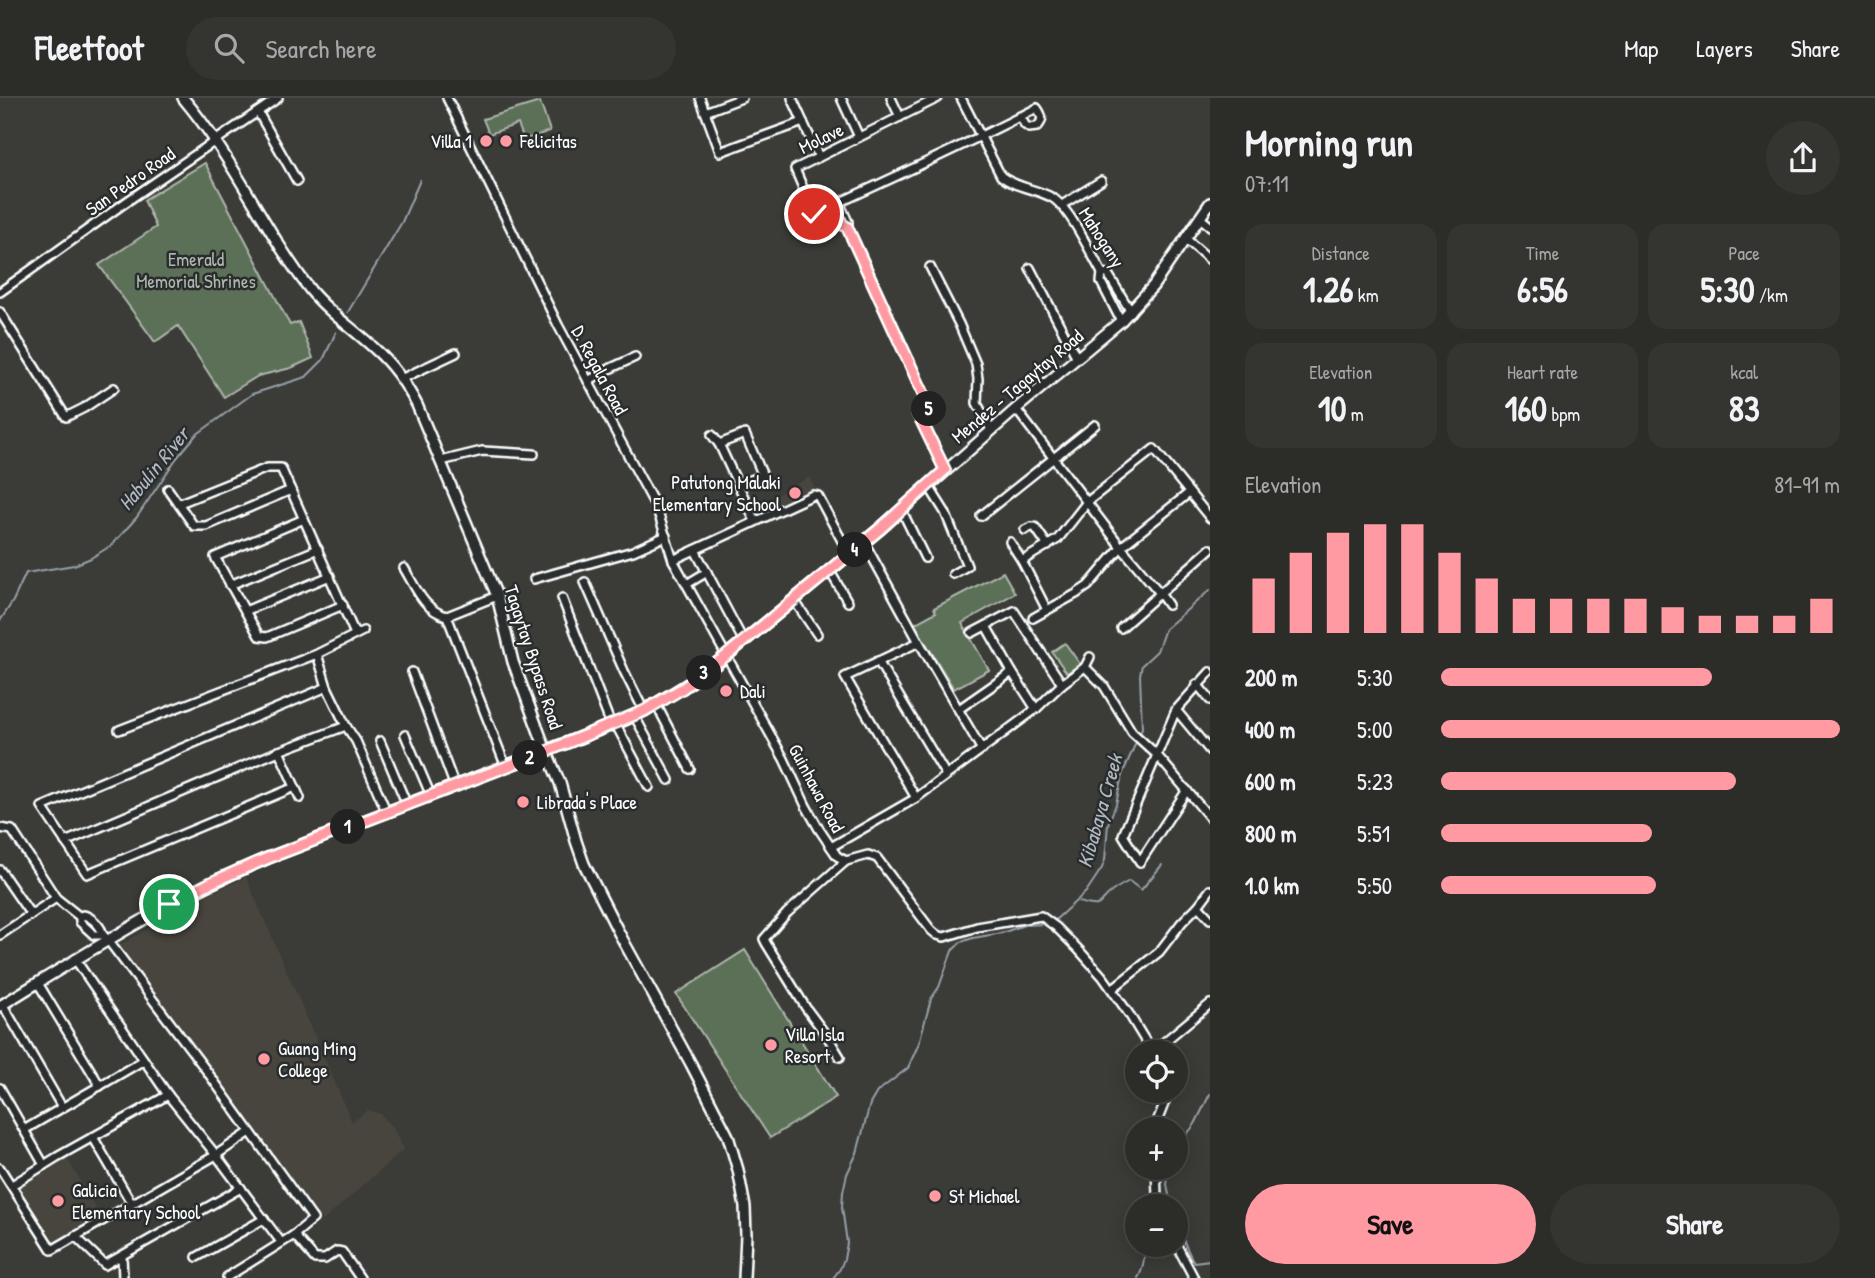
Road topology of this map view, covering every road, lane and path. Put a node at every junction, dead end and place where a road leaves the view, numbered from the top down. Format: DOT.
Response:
graph roads {
  1 [pos="183,98"];
  2 [pos="278,98"];
  3 [pos="447,98"];
  4 [pos="700,98"];
  5 [pos="742,98"];
  6 [pos="792,98"];
  7 [pos="841,98"];
  8 [pos="891,98"];
  9 [pos="938,98"];
  10 [pos="961,98"];
  11 [pos="705,112"];
  12 [pos="258,113"];
  13 [pos="1020,116"];
  14 [pos="900,117"];
  15 [pos="803,122"];
  16 [pos="859,137"];
  17 [pos="980,137"];
  18 [pos="215,140"];
  19 [pos="819,157"];
  20 [pos="297,181"];
  21 [pos="1101,181"];
  22 [pos="837,203"];
  23 [pos="1210,204"];
  24 [pos="1062,205"];
  25 [pos="1200,218"];
  26 [pos="1210,226"];
  27 [pos="1186,239"];
  28 [pos="1210,260"];
  29 [pos="930,267"];
  30 [pos="1030,268"];
  31 [pos="1102,273"];
  32 [pos="0,292"];
  33 [pos="1121,295"];
  34 [pos="1111,301"];
  35 [pos="0,312"];
  36 [pos="1131,312"];
  37 [pos="1122,321"];
  38 [pos="456,353"];
  39 [pos="635,357"];
  40 [pos="1077,358"];
  41 [pos="401,379"];
  42 [pos="588,381"];
  43 [pos="114,388"];
  44 [pos="1016,409"];
  45 [pos="1096,425"];
  46 [pos="991,430"];
  47 [pos="712,435"];
  48 [pos="719,444"];
  49 [pos="534,454"];
  50 [pos="1054,456"];
  51 [pos="441,461"];
  52 [pos="945,470"];
  53 [pos="739,484"];
  54 [pos="928,485"];
  55 [pos="168,489"];
  56 [pos="291,490"];
  57 [pos="1189,493"];
  58 [pos="1087,502"];
  59 [pos="180,503"];
  60 [pos="901,509"];
  61 [pos="981,516"];
  62 [pos="1210,518"];
  63 [pos="304,519"];
  64 [pos="755,521"];
  65 [pos="1025,530"];
  66 [pos="666,536"];
  67 [pos="1010,541"];
  68 [pos="864,542"];
  69 [pos="1048,546"];
  70 [pos="1121,547"];
  71 [pos="318,549"];
  72 [pos="1210,549"];
  73 [pos="695,550"];
  74 [pos="849,554"];
  75 [pos="925,558"];
  76 [pos="673,560"];
  77 [pos="1022,561"];
  78 [pos="404,568"];
  79 [pos="830,570"];
  80 [pos="707,572"];
  81 [pos="953,573"];
  82 [pos="330,576"];
  83 [pos="534,579"];
  84 [pos="585,582"];
  85 [pos="687,584"];
  86 [pos="230,585"];
  87 [pos="1159,592"];
  88 [pos="497,596"];
  89 [pos="562,598"];
  90 [pos="794,600"];
  91 [pos="848,602"];
  92 [pos="1167,604"];
  93 [pos="343,605"];
  94 [pos="1047,610"];
  95 [pos="245,611"];
  96 [pos="447,617"];
  97 [pos="1033,618"];
  98 [pos="986,626"];
  99 [pos="1121,628"];
  100 [pos="972,633"];
  101 [pos="817,634"];
  102 [pos="744,642"];
  103 [pos="919,642"];
  104 [pos="317,654"];
  105 [pos="726,656"];
  106 [pos="1090,656"];
  107 [pos="878,662"];
  108 [pos="1085,667"];
  109 [pos="412,672"];
  110 [pos="1012,672"];
  111 [pos="1210,672"];
  112 [pos="1062,684"];
  113 [pos="1197,684"];
  114 [pos="327,687"];
  115 [pos="1210,700"];
  116 [pos="656,704"];
  117 [pos="959,709"];
  118 [pos="1036,709"];
  119 [pos="1176,710"];
  120 [pos="644,711"];
  121 [pos="635,715"];
  122 [pos="613,724"];
  123 [pos="346,726"];
  124 [pos="120,730"];
  125 [pos="405,734"];
  126 [pos="380,741"];
  127 [pos="982,750"];
  128 [pos="279,751"];
  129 [pos="547,751"];
  130 [pos="1210,751"];
  131 [pos="1156,754"];
  132 [pos="506,767"];
  133 [pos="690,769"];
  134 [pos="946,775"];
  135 [pos="669,780"];
  136 [pos="295,787"];
  137 [pos="455,787"];
  138 [pos="649,787"];
  139 [pos="1187,790"];
  140 [pos="431,796"];
  141 [pos="300,798"];
  142 [pos="916,798"];
  143 [pos="407,805"];
  144 [pos="387,813"];
  145 [pos="1210,818"];
  146 [pos="0,828"];
  147 [pos="65,842"];
  148 [pos="831,847"];
  149 [pos="846,861"];
  150 [pos="0,870"];
  151 [pos="10,884"];
  152 [pos="0,890"];
  153 [pos="1209,892"];
  154 [pos="56,898"];
  155 [pos="1198,906"];
  156 [pos="31,915"];
  157 [pos="1210,919"];
  158 [pos="0,935"];
  159 [pos="104,936"];
  160 [pos="75,960"];
  161 [pos="38,983"];
  162 [pos="1112,989"];
  163 [pos="1210,1004"];
  164 [pos="1,1006"];
  165 [pos="1144,1040"];
  166 [pos="1166,1040"];
  167 [pos="840,1057"];
  168 [pos="144,1060"];
  169 [pos="100,1086"];
  170 [pos="0,1088"];
  171 [pos="168,1095"];
  172 [pos="62,1107"];
  173 [pos="24,1130"];
  174 [pos="250,1132"];
  175 [pos="93,1137"];
  176 [pos="216,1155"];
  177 [pos="44,1165"];
  178 [pos="0,1168"];
  179 [pos="12,1185"];
  180 [pos="241,1188"];
  181 [pos="132,1204"];
  182 [pos="264,1219"];
  183 [pos="294,1235"];
  184 [pos="75,1236"];
  185 [pos="281,1242"];
  186 [pos="122,1256"];
  187 [pos="197,1257"];
  188 [pos="1183,1257"];
  189 [pos="227,1277"];
  190 [pos="123,1278"];
  191 [pos="360,1278"];
  192 [pos="744,1278"];
  193 [pos="1194,1278"];
  1 -- 18 [label="main road, Tagaytay Bypass Road"];
  2 -- 12 [label="street, San Pedro Road"];
  3 -- 42 [label="street, D. Regala Road"];
  4 -- 11 [label="street"];
  5 -- 11 [label="street"];
  6 -- 15 [label="street"];
  7 -- 16 [label="street"];
  8 -- 14 [label="street"];
  9 -- 14 [label="street, Molave"];
  10 -- 17 [label="street, Mahogany"];
  11 -- 15 [label="street"];
  12 -- 18 [label="street, San Pedro Road"];
  12 -- 20 [label="street"];
  13 -- 17 [label="street"];
  14 -- 16 [label="street, Molave"];
  15 -- 19 [label="street"];
  16 -- 19 [label="street, Molave"];
  17 -- 22 [label="street"];
  17 -- 24 [label="street, Mahogany"];
  18 -- 32 [label="street, San Pedro Road"];
  18 -- 41 [label="main road, Tagaytay Bypass Road"];
  19 -- 22 [label="street, Molave"];
  21 -- 24 [label="street"];
  22 -- 52 [label="street"];
  23 -- 25 [label="main road, Mendez - Tagaytay Road"];
  24 -- 31 [label="street, Mahogany"];
  25 -- 26 [label="street"];
  25 -- 27 [label="main road, Mendez - Tagaytay Road"];
  27 -- 28 [label="street"];
  27 -- 36 [label="main road, Mendez - Tagaytay Road"];
  29 -- 46 [label="street"];
  30 -- 40 [label="street"];
  31 -- 33 [label="street, Mahogany"];
  31 -- 34 [label="street"];
  33 -- 34 [label="street"];
  33 -- 36 [label="street, Mahogany"];
  34 -- 37 [label="street"];
  35 -- 43 [label="street"];
  36 -- 37 [label="main road, Mendez - Tagaytay Road"];
  37 -- 40 [label="main road, Mendez - Tagaytay Road"];
  38 -- 41 [label="street"];
  39 -- 42 [label="street"];
  40 -- 44 [label="main road, Mendez - Tagaytay Road"];
  41 -- 51 [label="main road, Tagaytay Bypass Road"];
  42 -- 66 [label="street, D. Regala Road"];
  44 -- 46 [label="main road, Mendez - Tagaytay Road"];
  44 -- 50 [label="street"];
  45 -- 50 [label="street"];
  46 -- 52 [label="main road, Mendez - Tagaytay Road"];
  47 -- 48 [label="street"];
  48 -- 53 [label="street"];
  48 -- 53 [label="street"];
  49 -- 51 [label="street"];
  50 -- 58 [label="street"];
  50 -- 61 [label="street"];
  51 -- 88 [label="main road, Tagaytay Bypass Road"];
  52 -- 54 [label="main road, Mendez - Tagaytay Road"];
  53 -- 64 [label="street"];
  54 -- 60 [label="main road, Mendez - Tagaytay Road"];
  54 -- 81 [label="street"];
  55 -- 59 [label="street"];
  56 -- 59 [label="street"];
  56 -- 59 [label="street"];
  56 -- 63 [label="street"];
  57 -- 58 [label="street"];
  57 -- 62 [label="street"];
  57 -- 70 [label="street"];
  58 -- 69 [label="street"];
  58 -- 70 [label="street"];
  60 -- 68 [label="main road, Mendez - Tagaytay Road"];
  60 -- 75 [label="street"];
  63 -- 71 [label="street"];
  63 -- 86 [label="street"];
  64 -- 73 [label="street"];
  64 -- 74 [label="street"];
  65 -- 69 [label="street"];
  66 -- 76 [label="street, D. Regala Road"];
  66 -- 83 [label="street"];
  67 -- 77 [label="street"];
  68 -- 74 [label="main road, Mendez - Tagaytay Road"];
  68 -- 103 [label="street"];
  69 -- 77 [label="street"];
  70 -- 87 [label="street"];
  70 -- 94 [label="street"];
  71 -- 82 [label="street"];
  71 -- 86 [label="street"];
  72 -- 87 [label="street"];
  73 -- 76 [label="street"];
  73 -- 80 [label="street"];
  74 -- 79 [label="main road, Mendez - Tagaytay Road"];
  76 -- 85 [label="street, D. Regala Road"];
  77 -- 94 [label="street"];
  78 -- 96 [label="street"];
  79 -- 90 [label="main road, Mendez - Tagaytay Road"];
  79 -- 91 [label="street"];
  80 -- 85 [label="street"];
  80 -- 102 [label="street"];
  82 -- 93 [label="street"];
  82 -- 95 [label="street"];
  84 -- 120 [label="street"];
  85 -- 105 [label="street, D. Regala Road"];
  86 -- 95 [label="street"];
  87 -- 92 [label="street"];
  87 -- 99 [label="street"];
  88 -- 96 [label="street"];
  88 -- 129 [label="main road, Tagaytay Bypass Road"];
  89 -- 122 [label="street"];
  90 -- 101 [label="street"];
  90 -- 102 [label="main road, Mendez - Tagaytay Road"];
  93 -- 95 [label="street"];
  93 -- 104 [label="street"];
  94 -- 97 [label="street"];
  96 -- 132 [label="street"];
  98 -- 100 [label="street"];
  98 -- 110 [label="street"];
  98 -- 112 [label="street"];
  102 -- 105 [label="main road, Mendez - Tagaytay Road"];
  103 -- 107 [label="street"];
  103 -- 117 [label="street"];
  104 -- 114 [label="street"];
  104 -- 124 [label="street"];
  105 -- 116 [label="main road, Mendez - Tagaytay Road"];
  105 -- 148 [label="street, Guinhawa Road"];
  106 -- 108 [label="street"];
  107 -- 134 [label="street"];
  107 -- 142 [label="street"];
  108 -- 112 [label="street"];
  108 -- 131 [label="street"];
  109 -- 137 [label="street"];
  110 -- 117 [label="street"];
  110 -- 118 [label="street"];
  111 -- 113 [label="street"];
  112 -- 118 [label="street"];
  113 -- 115 [label="street"];
  113 -- 119 [label="street"];
  114 -- 123 [label="street"];
  114 -- 147 [label="street"];
  116 -- 120 [label="main road, Mendez - Tagaytay Road"];
  116 -- 133 [label="street"];
  117 -- 127 [label="street"];
  118 -- 127 [label="street"];
  119 -- 130 [label="street"];
  119 -- 131 [label="street"];
  120 -- 121 [label="main road, Mendez - Tagaytay Road"];
  121 -- 122 [label="main road, Mendez - Tagaytay Road"];
  121 -- 135 [label="street"];
  122 -- 129 [label="main road, Mendez - Tagaytay Road"];
  122 -- 138 [label="street"];
  123 -- 128 [label="street"];
  123 -- 144 [label="street"];
  125 -- 140 [label="street"];
  126 -- 143 [label="street"];
  127 -- 134 [label="street"];
  128 -- 136 [label="street"];
  128 -- 147 [label="street"];
  129 -- 132 [label="main road, Mendez - Tagaytay Road"];
  129 -- 192 [label="main road, Tagaytay Bypass Road"];
  131 -- 139 [label="street"];
  131 -- 139 [label="street"];
  132 -- 137 [label="main road, Mendez - Tagaytay Road"];
  134 -- 142 [label="street"];
  136 -- 141 [label="street"];
  136 -- 147 [label="street"];
  137 -- 140 [label="main road, Mendez - Tagaytay Road"];
  139 -- 145 [label="street"];
  140 -- 143 [label="main road, Mendez - Tagaytay Road"];
  142 -- 148 [label="street"];
  143 -- 144 [label="main road, Mendez - Tagaytay Road"];
  144 -- 159 [label="main road, Mendez - Tagaytay Road"];
  146 -- 154 [label="street"];
  148 -- 149 [label="street, Guinhawa Road"];
  149 -- 162 [label="street"];
  149 -- 167 [label="street"];
  150 -- 151 [label="street"];
  151 -- 152 [label="street"];
  151 -- 156 [label="street"];
  153 -- 155 [label="street"];
  154 -- 156 [label="street"];
  154 -- 159 [label="street"];
  155 -- 157 [label="street"];
  155 -- 162 [label="street"];
  156 -- 158 [label="street"];
  159 -- 160 [label="main road, Mendez - Tagaytay Road"];
  159 -- 174 [label="street"];
  160 -- 161 [label="main road, Mendez - Tagaytay Road"];
  160 -- 168 [label="street"];
  161 -- 164 [label="main road, Mendez - Tagaytay Road"];
  161 -- 169 [label="street"];
  162 -- 165 [label="street"];
  163 -- 166 [label="street"];
  164 -- 172 [label="street"];
  168 -- 169 [label="street"];
  168 -- 171 [label="street"];
  169 -- 172 [label="street"];
  170 -- 173 [label="street"];
  171 -- 175 [label="street"];
  171 -- 176 [label="street"];
  172 -- 173 [label="street"];
  173 -- 177 [label="street"];
  174 -- 176 [label="street"];
  174 -- 183 [label="street"];
  175 -- 177 [label="street"];
  175 -- 181 [label="street"];
  176 -- 180 [label="street"];
  176 -- 181 [label="street"];
  177 -- 179 [label="street"];
  178 -- 179 [label="street"];
  179 -- 184 [label="street"];
  180 -- 182 [label="street"];
  180 -- 186 [label="street"];
  181 -- 184 [label="street"];
  182 -- 185 [label="street"];
  182 -- 187 [label="street"];
  183 -- 185 [label="street"];
  183 -- 191 [label="street"];
  184 -- 186 [label="street"];
  185 -- 189 [label="street"];
  186 -- 190 [label="street"];
  188 -- 193 [label="street"];
}
